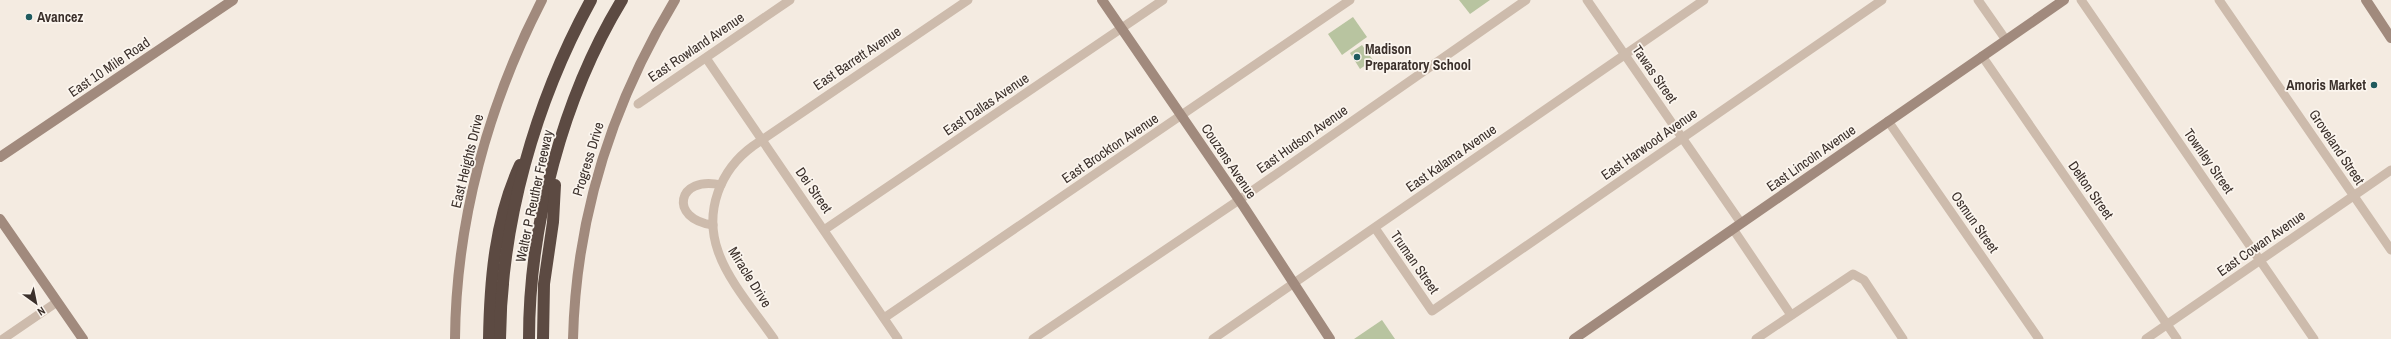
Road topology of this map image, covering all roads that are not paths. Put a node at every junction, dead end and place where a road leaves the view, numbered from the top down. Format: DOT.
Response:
graph roads {
  1 [pos="233,0"];
  2 [pos="542,0"];
  3 [pos="591,0"];
  4 [pos="622,0"];
  5 [pos="674,0"];
  6 [pos="790,0"];
  7 [pos="968,0"];
  8 [pos="1102,0"];
  9 [pos="1163,0"];
  10 [pos="1350,0"];
  11 [pos="1526,0"];
  12 [pos="1586,0"];
  13 [pos="1704,0"];
  14 [pos="1882,0"];
  15 [pos="1978,0"];
  16 [pos="2064,0"];
  17 [pos="2081,0"];
  18 [pos="2219,0"];
  19 [pos="2366,0"];
  20 [pos="1122,29"];
  21 [pos="2391,38"];
  22 [pos="2006,40"];
  23 [pos="1625,55"];
  24 [pos="1982,56"];
  25 [pos="706,58"];
  26 [pos="638,104"];
  27 [pos="1182,116"];
  28 [pos="1888,121"];
  29 [pos="535,131"];
  30 [pos="1682,138"];
  31 [pos="762,140"];
  32 [pos="0,157"];
  33 [pos="553,168"];
  34 [pos="2391,170"];
  35 [pos="721,185"];
  36 [pos="2354,196"];
  37 [pos="1239,200"];
  38 [pos="0,219"];
  39 [pos="1742,223"];
  40 [pos="713,225"];
  41 [pos="1375,228"];
  42 [pos="1732,229"];
  43 [pos="824,230"];
  44 [pos="2391,250"];
  45 [pos="2260,260"];
  46 [pos="1294,284"];
  47 [pos="57,302"];
  48 [pos="1432,311"];
  49 [pos="1791,315"];
  50 [pos="884,318"];
  51 [pos="2167,325"];
  52 [pos="3,339"];
  53 [pos="83,339"];
  54 [pos="456,339"];
  55 [pos="489,339"];
  56 [pos="500,339"];
  57 [pos="529,339"];
  58 [pos="543,339"];
  59 [pos="573,339"];
  60 [pos="774,339"];
  61 [pos="898,339"];
  62 [pos="1032,339"];
  63 [pos="1213,339"];
  64 [pos="1330,339"];
  65 [pos="1574,339"];
  66 [pos="1756,339"];
  67 [pos="1903,339"];
  68 [pos="2039,339"];
  69 [pos="2146,339"];
  70 [pos="2177,339"];
  71 [pos="2314,339"];
  1 -- 32 [label="main road, East 10 Mile Road"];
  2 -- 54 [label="main road, East Heights Drive"];
  3 -- 29 [label="highway, Walter P Reuther Freeway"];
  4 -- 33 [label="highway, Walter P Reuther Freeway"];
  5 -- 59 [label="main road, Progress Drive"];
  6 -- 25 [label="street, East Rowland Avenue"];
  7 -- 31 [label="street, East Barrett Avenue"];
  8 -- 20 [label="main road, Couzens Avenue"];
  9 -- 20 [label="street, East Dallas Avenue"];
  10 -- 27 [label="street, East Brockton Avenue"];
  11 -- 37 [label="street, East Hudson Avenue"];
  12 -- 23 [label="street, Tawas Street"];
  13 -- 23 [label="street, East Kalama Avenue"];
  14 -- 30 [label="street, East Harwood Avenue"];
  15 -- 22 [label="street"];
  16 -- 22 [label="main road, East Lincoln Avenue"];
  17 -- 45 [label="street, Townley Street"];
  18 -- 36 [label="street, Groveland Street"];
  19 -- 21 [label="main road"];
  20 -- 27 [label="main road, Couzens Avenue"];
  20 -- 43 [label="street, East Dallas Avenue"];
  22 -- 24 [label="main road, East Lincoln Avenue"];
  23 -- 30 [label="street, Tawas Street"];
  23 -- 41 [label="street, East Kalama Avenue"];
  24 -- 28 [label="main road, East Lincoln Avenue"];
  24 -- 51 [label="street, Delton Street"];
  25 -- 26 [label="street, East Rowland Avenue"];
  25 -- 31 [label="street, Dei Street"];
  27 -- 37 [label="main road, Couzens Avenue"];
  27 -- 50 [label="street, East Brockton Avenue"];
  28 -- 39 [label="main road, East Lincoln Avenue"];
  28 -- 68 [label="street, Osmun Street"];
  29 -- 55 [label="highway"];
  29 -- 56 [label="highway, Walter P Reuther Freeway"];
  30 -- 39 [label="street, Tawas Street"];
  30 -- 48 [label="street, East Harwood Avenue"];
  31 -- 35 [label="street, Miracle Drive"];
  31 -- 43 [label="street, Dei Street"];
  33 -- 57 [label="highway, Walter P Reuther Freeway"];
  33 -- 58 [label="highway"];
  34 -- 36 [label="street, East Cowan Avenue"];
  35 -- 40 [label="street, Miracle Drive"];
  35 -- 40 [label="street"];
  36 -- 44 [label="street, Groveland Street"];
  36 -- 45 [label="street, East Cowan Avenue"];
  37 -- 46 [label="main road, Couzens Avenue"];
  37 -- 62 [label="street, East Hudson Avenue"];
  38 -- 47 [label="main road"];
  39 -- 42 [label="main road, East Lincoln Avenue"];
  40 -- 60 [label="street, Miracle Drive"];
  41 -- 46 [label="street, East Kalama Avenue"];
  41 -- 48 [label="street, Truman Street"];
  42 -- 49 [label="street"];
  42 -- 65 [label="main road, East Lincoln Avenue"];
  43 -- 50 [label="street, Dei Street"];
  45 -- 51 [label="street, East Cowan Avenue"];
  45 -- 71 [label="street, Townley Street"];
  46 -- 63 [label="street, East Kalama Avenue"];
  46 -- 64 [label="main road, Couzens Avenue"];
  47 -- 52 [label="street"];
  47 -- 53 [label="main road"];
  49 -- 66 [label="street"];
  49 -- 67 [label="street"];
  50 -- 61 [label="street, Dei Street"];
  51 -- 69 [label="street, East Cowan Avenue"];
  51 -- 70 [label="street, Delton Street"];
}
